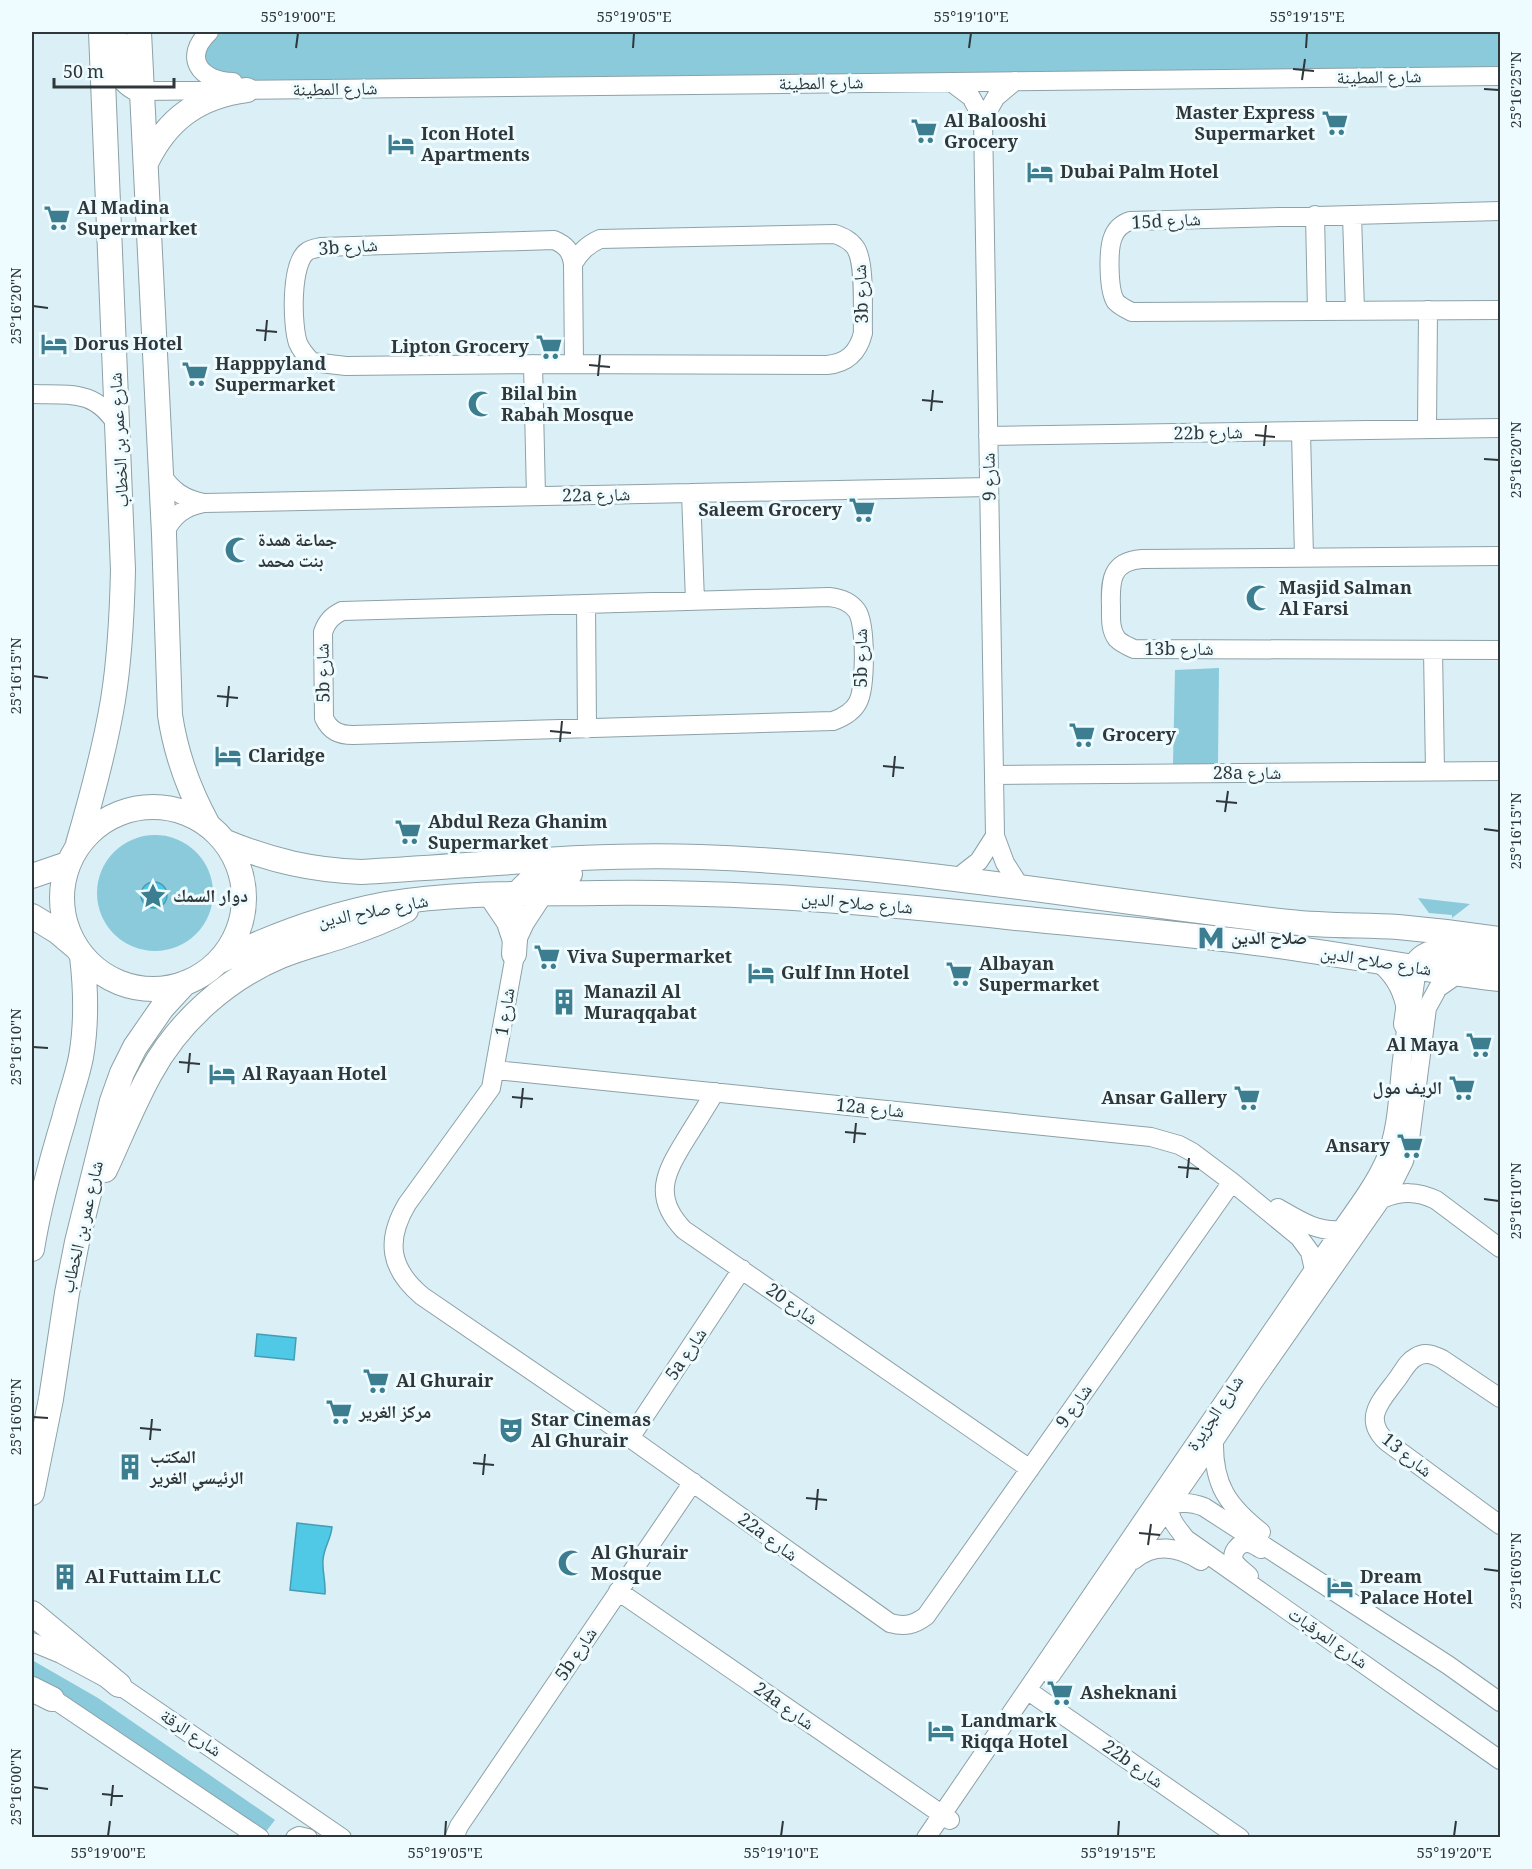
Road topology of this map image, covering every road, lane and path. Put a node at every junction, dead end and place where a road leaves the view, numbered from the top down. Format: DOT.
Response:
graph roads {
  1 [pos="101,32"];
  2 [pos="116,32"];
  3 [pos="139,32"];
  4 [pos="209,32"];
  5 [pos="1500,76"];
  6 [pos="1015,81"];
  7 [pos="951,82"];
  8 [pos="320,89"];
  9 [pos="247,90"];
  10 [pos="142,91"];
  11 [pos="984,119"];
  12 [pos="146,163"];
  13 [pos="1500,211"];
  14 [pos="1315,215"];
  15 [pos="1352,215"];
  16 [pos="573,264"];
  17 [pos="1428,310"];
  18 [pos="1500,310"];
  19 [pos="1317,311"];
  20 [pos="1355,311"];
  21 [pos="533,364"];
  22 [pos="574,364"];
  23 [pos="32,394"];
  24 [pos="118,427"];
  25 [pos="1500,428"];
  26 [pos="1427,429"];
  27 [pos="1300,432"];
  28 [pos="988,436"];
  29 [pos="161,474"];
  30 [pos="989,487"];
  31 [pos="691,493"];
  32 [pos="536,496"];
  33 [pos="204,503"];
  34 [pos="164,534"];
  35 [pos="1500,556"];
  36 [pos="1304,557"];
  37 [pos="695,601"];
  38 [pos="586,604"];
  39 [pos="1433,650"];
  40 [pos="1500,650"];
  41 [pos="587,729"];
  42 [pos="1435,771"];
  43 [pos="1500,771"];
  44 [pos="994,775"];
  45 [pos="207,823"];
  46 [pos="995,836"];
  47 [pos="226,842"];
  48 [pos="73,854"];
  49 [pos="680,856"];
  50 [pos="32,876"];
  51 [pos="956,879"];
  52 [pos="1021,888"];
  53 [pos="518,894"];
  54 [pos="544,894"];
  55 [pos="488,895"];
  56 [pos="428,899"];
  57 [pos="32,916"];
  58 [pos="1500,939"];
  59 [pos="79,952"];
  60 [pos="514,954"];
  61 [pos="1500,958"];
  62 [pos="220,961"];
  63 [pos="1379,963"];
  64 [pos="1414,968"];
  65 [pos="1458,974"];
  66 [pos="1500,979"];
  67 [pos="185,983"];
  68 [pos="1406,1024"];
  69 [pos="496,1070"];
  70 [pos="715,1092"];
  71 [pos="1232,1182"];
  72 [pos="39,1185"];
  73 [pos="1382,1199"];
  74 [pos="84,1215"];
  75 [pos="1341,1230"];
  76 [pos="1500,1248"];
  77 [pos="32,1249"];
  78 [pos="742,1269"];
  79 [pos="1314,1270"];
  80 [pos="1239,1379"];
  81 [pos="1500,1398"];
  82 [pos="630,1438"];
  83 [pos="1214,1441"];
  84 [pos="1030,1469"];
  85 [pos="693,1482"];
  86 [pos="32,1493"];
  87 [pos="1167,1507"];
  88 [pos="1145,1516"];
  89 [pos="1500,1525"];
  90 [pos="1128,1566"];
  91 [pos="1296,1567"];
  92 [pos="618,1592"];
  93 [pos="1264,1593"];
  94 [pos="1292,1612"];
  95 [pos="32,1613"];
  96 [pos="910,1626"];
  97 [pos="32,1642"];
  98 [pos="1448,1665"];
  99 [pos="32,1684"];
  100 [pos="119,1684"];
  101 [pos="1032,1693"];
  102 [pos="42,1694"];
  103 [pos="1500,1702"];
  104 [pos="1500,1760"];
  105 [pos="946,1818"];
  106 [pos="454,1834"];
  107 [pos="260,1838"];
  108 [pos="295,1838"];
  109 [pos="308,1838"];
  110 [pos="342,1838"];
  111 [pos="926,1838"];
  112 [pos="939,1838"];
  113 [pos="1240,1838"];
  1 -- 24 [label="main road, شارع عمر بن الخطاب"];
  2 -- 10 [label="main road"];
  3 -- 10 [label="main road"];
  4 -- 8 [label="street"];
  5 -- 6 [label="street, شارع المطينة"];
  6 -- 7 [label="street, شارع المطينة"];
  6 -- 11 [label="street"];
  7 -- 8 [label="street, شارع المطينة"];
  7 -- 11 [label="street"];
  8 -- 9 [label="street, شارع المطينة"];
  9 -- 10 [label="street, شارع المطينة"];
  9 -- 12 [label="main road"];
  10 -- 12 [label="main road"];
  11 -- 28 [label="street, شارع 9"];
  12 -- 29 [label="main road"];
  13 -- 15 [label="street, 15d شارع"];
  14 -- 15 [label="street, 15d شارع"];
  14 -- 19 [label="street"];
  14 -- 19 [label="street, 15d شارع"];
  15 -- 20 [label="street"];
  16 -- 21 [label="street, 3b شارع"];
  16 -- 22 [label="street"];
  16 -- 22 [label="street, 3b شارع"];
  17 -- 18 [label="street, 15d شارع"];
  17 -- 20 [label="street, 15d شارع"];
  17 -- 26 [label="street"];
  19 -- 20 [label="street, 15d شارع"];
  21 -- 22 [label="street, 3b شارع"];
  21 -- 32 [label="street"];
  23 -- 24 [label="street"];
  24 -- 48 [label="main road, شارع عمر بن الخطاب"];
  25 -- 26 [label="street, 22b شارع"];
  26 -- 27 [label="street, 22b شارع"];
  27 -- 28 [label="street, 22b شارع"];
  27 -- 36 [label="street"];
  28 -- 30 [label="street, شارع 9"];
  29 -- 33 [label="street, 22a شارع"];
  29 -- 34 [label="main road"];
  30 -- 31 [label="street, 22a شارع"];
  30 -- 44 [label="street, شارع 9"];
  31 -- 32 [label="street, 22a شارع"];
  31 -- 37 [label="street"];
  32 -- 33 [label="street, 22a شارع"];
  33 -- 34 [label="street, 22a شارع"];
  34 -- 45 [label="main road"];
  35 -- 36 [label="street, 13b شارع"];
  36 -- 39 [label="street, 13b شارع"];
  37 -- 38 [label="street, 5b شارع"];
  37 -- 41 [label="street, 5b شارع"];
  38 -- 41 [label="street"];
  38 -- 41 [label="street, 5b شارع"];
  39 -- 40 [label="street, 13b شارع"];
  39 -- 42 [label="street"];
  42 -- 43 [label="street, 28a شارع"];
  42 -- 44 [label="street, 28a شارع"];
  44 -- 46 [label="street, شارع 9"];
  45 -- 47 [label="main road"];
  45 -- 48 [label="main road"];
  46 -- 51 [label="street"];
  46 -- 52 [label="street, شارع 9"];
  47 -- 49 [label="main road, شارع صلاح الدين"];
  47 -- 62 [label="main road"];
  48 -- 50 [label="main road"];
  48 -- 59 [label="main road"];
  49 -- 51 [label="main road, شارع صلاح الدين"];
  49 -- 53 [label="main road"];
  51 -- 52 [label="main road, شارع صلاح الدين"];
  52 -- 58 [label="main road, شارع صلاح الدين"];
  53 -- 54 [label="main road, شارع صلاح الدين"];
  53 -- 55 [label="main road, شارع صلاح الدين"];
  53 -- 60 [label="main road"];
  54 -- 60 [label="street, شارع 1"];
  54 -- 63 [label="main road, شارع صلاح الدين"];
  55 -- 56 [label="main road, شارع صلاح الدين"];
  55 -- 60 [label="street, شارع 1"];
  56 -- 62 [label="main road, شارع صلاح الدين"];
  56 -- 74 [label="main road"];
  57 -- 59 [label="main road"];
  59 -- 67 [label="main road"];
  59 -- 72 [label="main road"];
  60 -- 69 [label="street, شارع 1"];
  61 -- 64 [label="main road"];
  62 -- 67 [label="main road"];
  63 -- 64 [label="main road, شارع صلاح الدين"];
  63 -- 68 [label="street, شارع الجزيرة"];
  64 -- 65 [label="main road, شارع صلاح الدين"];
  64 -- 68 [label="main road"];
  65 -- 66 [label="main road, شارع صلاح الدين"];
  65 -- 73 [label="street, شارع الجزيرة"];
  67 -- 74 [label="main road, شارع عمر بن الخطاب"];
  68 -- 75 [label="street, شارع الجزيرة"];
  69 -- 70 [label="street, 12a شارع"];
  69 -- 82 [label="street, شارع 1"];
  70 -- 71 [label="street, 12a شارع"];
  70 -- 78 [label="street, شارع 20"];
  71 -- 75 [label="street, 12a شارع"];
  71 -- 79 [label="street, 12a شارع"];
  71 -- 84 [label="street, شارع 9"];
  72 -- 77 [label="main road"];
  73 -- 76 [label="street"];
  73 -- 83 [label="street, شارع الجزيرة"];
  74 -- 86 [label="main road, شارع عمر بن الخطاب"];
  75 -- 79 [label="street, شارع الجزيرة"];
  78 -- 82 [label="street, 5a شارع"];
  78 -- 84 [label="street, شارع 20"];
  79 -- 80 [label="street, شارع الجزيرة"];
  80 -- 87 [label="street"];
  80 -- 88 [label="street, شارع الجزيرة"];
  81 -- 89 [label="street, شارع 13"];
  82 -- 85 [label="street, 22a شارع"];
  83 -- 87 [label="street, شارع الجزيرة"];
  83 -- 91 [label="street"];
  84 -- 96 [label="street, شارع 9"];
  85 -- 92 [label="street, 5b شارع"];
  85 -- 96 [label="street, 22a شارع"];
  87 -- 88 [label="street"];
  87 -- 90 [label="street, شارع الجزيرة"];
  87 -- 91 [label="street"];
  87 -- 93 [label="street, شارع المرقبات"];
  88 -- 101 [label="street, شارع الجزيرة"];
  90 -- 93 [label="street"];
  90 -- 101 [label="street, شارع الجزيرة"];
  91 -- 98 [label="street"];
  92 -- 105 [label="street, 24a شارع"];
  92 -- 106 [label="street, 5b شارع"];
  93 -- 94 [label="street, شارع المرقبات"];
  94 -- 98 [label="street"];
  94 -- 104 [label="street, شارع المرقبات"];
  95 -- 100 [label="main road"];
  97 -- 100 [label="street, شارع الرقة"];
  98 -- 103 [label="street"];
  99 -- 102 [label="street"];
  100 -- 110 [label="street, شارع الرقة"];
  101 -- 105 [label="street, شارع الجزيرة"];
  101 -- 113 [label="street, 22b شارع"];
  102 -- 107 [label="street"];
  105 -- 111 [label="street, شارع الجزيرة"];
  105 -- 112 [label="street, شارع الجزيرة"];
  108 -- 109 [label="street"];
}
